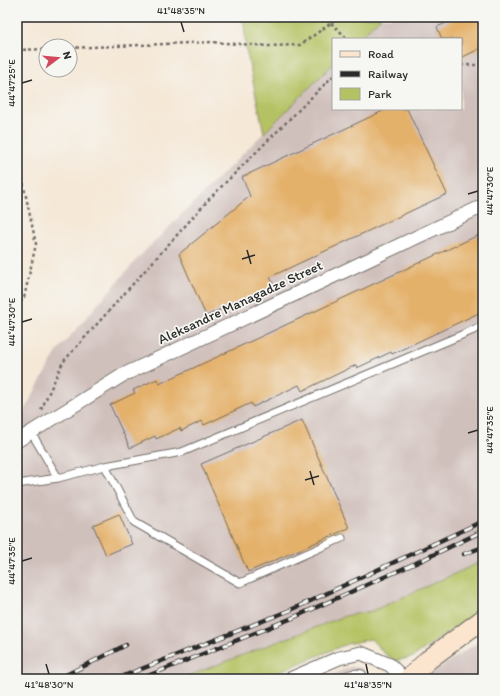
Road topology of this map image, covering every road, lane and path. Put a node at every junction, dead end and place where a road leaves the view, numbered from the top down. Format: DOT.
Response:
graph roads {
  1 [pos="338,17"];
  2 [pos="331,23"];
  3 [pos="347,38"];
  4 [pos="78,48"];
  5 [pos="38,49"];
  6 [pos="17,50"];
  7 [pos="462,65"];
  8 [pos="483,65"];
  9 [pos="332,77"];
  10 [pos="17,154"];
  11 [pos="483,206"];
  12 [pos="17,306"];
  13 [pos="483,326"];
  14 [pos="31,432"];
  15 [pos="17,441"];
  16 [pos="105,466"];
  17 [pos="58,478"];
  18 [pos="17,484"];
  19 [pos="342,538"];
  20 [pos="480,624"];
  21 [pos="290,679"];
  22 [pos="338,679"];
  23 [pos="364,679"];
  24 [pos="404,679"];
  25 [pos="408,679"];
  1 -- 2 [label="path"];
  2 -- 3 [label="path"];
  2 -- 4 [label="path"];
  5 -- 6 [label="path"];
  7 -- 8 [label="path"];
  9 -- 14 [label="path"];
  10 -- 12 [label="path"];
  11 -- 14 [label="street, Aleksandre Managadze Street"];
  13 -- 16 [label="lane"];
  14 -- 15 [label="street, Aleksandre Managadze Street"];
  14 -- 17 [label="lane"];
  16 -- 17 [label="lane"];
  16 -- 19 [label="lane"];
  17 -- 18 [label="lane"];
  20 -- 25 [label="main road"];
  21 -- 24 [label="street"];
  22 -- 23 [label="lane"];
}
